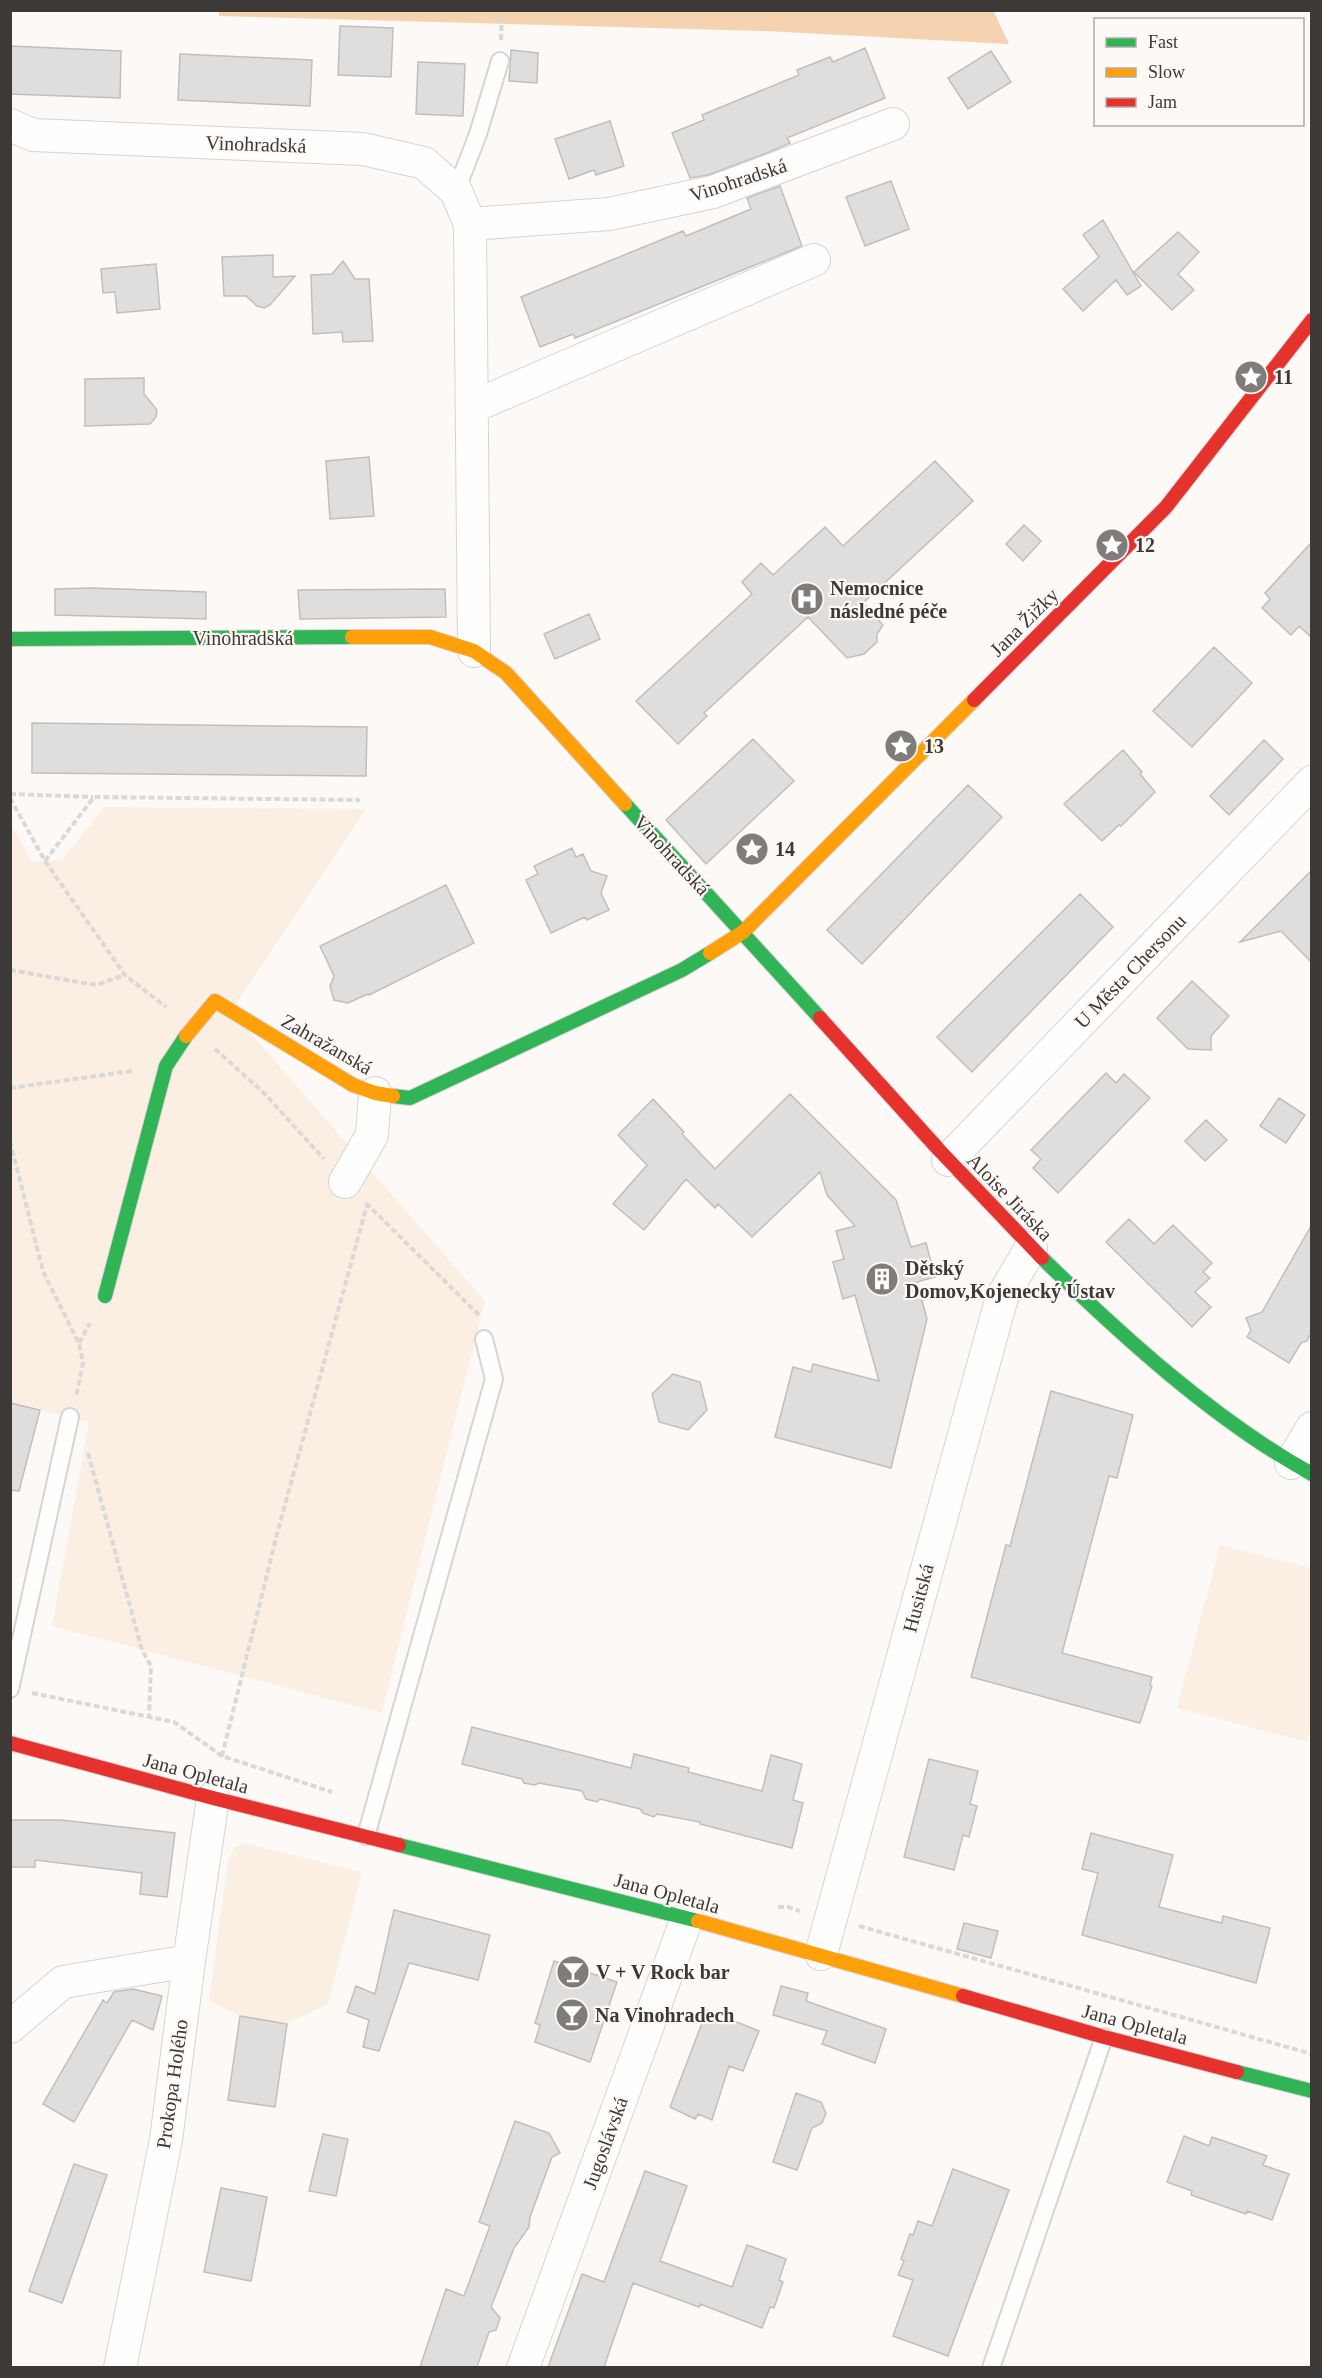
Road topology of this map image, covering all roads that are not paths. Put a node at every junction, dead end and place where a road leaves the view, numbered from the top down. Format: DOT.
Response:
graph roads {
  1 [pos="500,61"];
  2 [pos="892,124"];
  3 [pos="10,125"];
  4 [pos="456,191"];
  5 [pos="470,224"];
  6 [pos="814,260"];
  7 [pos="1311,320"];
  8 [pos="472,407"];
  9 [pos="10,639"];
  10 [pos="474,651"];
  11 [pos="1311,782"];
  12 [pos="743,932"];
  13 [pos="375,1093"];
  14 [pos="948,1160"];
  15 [pos="345,1182"];
  16 [pos="1031,1248"];
  17 [pos="105,1296"];
  18 [pos="484,1339"];
  19 [pos="70,1417"];
  20 [pos="1311,1428"];
  21 [pos="1301,1468"];
  22 [pos="11,1689"];
  23 [pos="10,1743"];
  24 [pos="213,1798"];
  25 [pos="366,1836"];
  26 [pos="687,1918"];
  27 [pos="821,1954"];
  28 [pos="189,1961"];
  29 [pos="10,2027"];
  30 [pos="1104,2037"];
  31 [pos="1311,2091"];
  32 [pos="120,2367"];
  33 [pos="523,2367"];
  34 [pos="991,2367"];
  1 -- 4 [label="lane"];
  2 -- 5 [label="street, Vinohradská"];
  3 -- 4 [label="street, Vinohradská"];
  4 -- 5 [label="street, Vinohradská"];
  5 -- 8 [label="street, Vinohradská"];
  6 -- 8 [label="street"];
  7 -- 12 [label="street, Jana Žižky"];
  8 -- 10 [label="street, Vinohradská"];
  9 -- 10 [label="street, Vinohradská"];
  10 -- 12 [label="street, Vinohradská"];
  11 -- 14 [label="street, U Města Chersonu"];
  12 -- 13 [label="street, Zahražanská"];
  12 -- 14 [label="street, Aloise Jiráska"];
  13 -- 15 [label="street"];
  13 -- 17 [label="street, Zahražanská"];
  14 -- 16 [label="street, Aloise Jiráska"];
  16 -- 21 [label="street, Aloise Jiráska"];
  16 -- 27 [label="street, Husitská"];
  18 -- 25 [label="lane"];
  19 -- 22 [label="lane"];
  20 -- 21 [label="street"];
  23 -- 24 [label="street, Jana Opletala"];
  24 -- 25 [label="street, Jana Opletala"];
  24 -- 28 [label="street, Prokopa Holého"];
  25 -- 26 [label="street, Jana Opletala"];
  26 -- 27 [label="street, Jana Opletala"];
  26 -- 33 [label="street, Jugoslávská"];
  27 -- 30 [label="street, Jana Opletala"];
  28 -- 29 [label="street"];
  28 -- 32 [label="street, Prokopa Holého"];
  30 -- 31 [label="street, Jana Opletala"];
  30 -- 34 [label="lane"];
}
